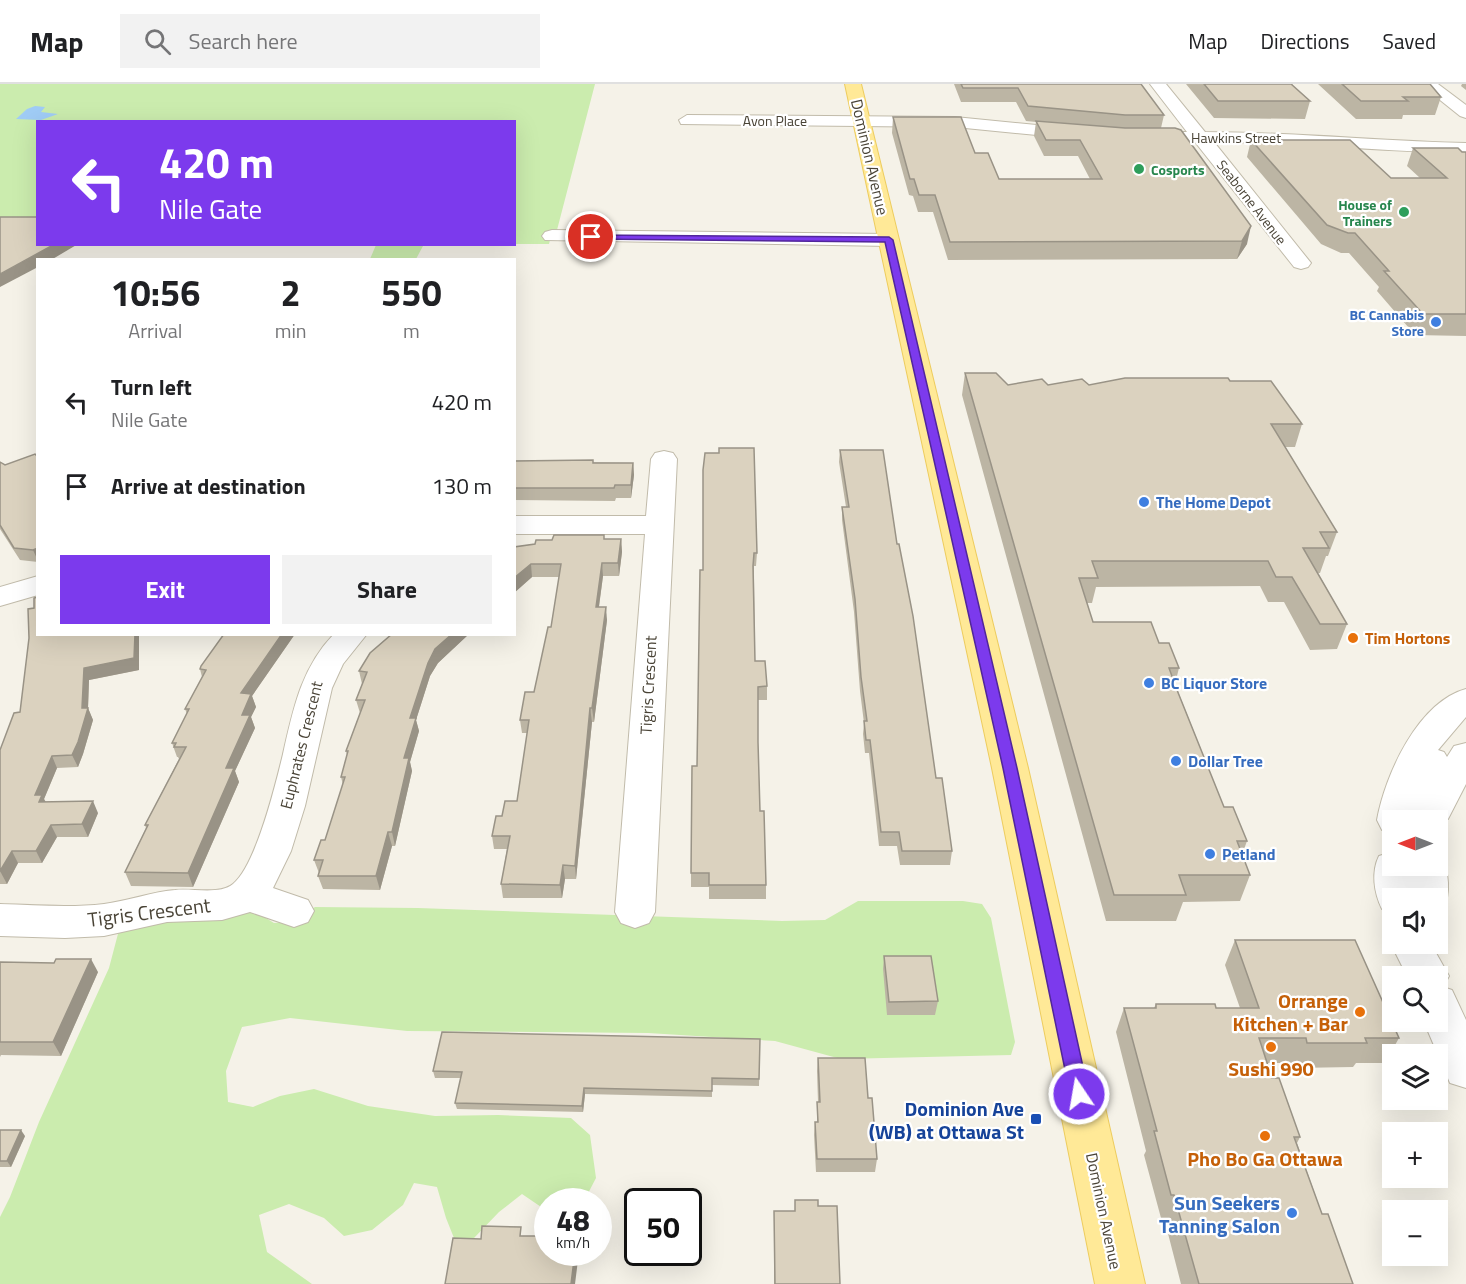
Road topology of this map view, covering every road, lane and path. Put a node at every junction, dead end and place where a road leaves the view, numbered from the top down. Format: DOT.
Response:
graph roads {
  1 [pos="853,84"];
  2 [pos="1158,84"];
  3 [pos="1428,84"];
  4 [pos="1466,113"];
  5 [pos="687,120"];
  6 [pos="862,121"];
  7 [pos="1092,135"];
  8 [pos="1122,137"];
  9 [pos="1201,137"];
  10 [pos="1466,148"];
  11 [pos="552,236"];
  12 [pos="889,240"];
  13 [pos="1301,263"];
  14 [pos="664,459"];
  15 [pos="516,525"];
  16 [pos="658,525"];
  17 [pos="36,586"];
  18 [pos="0,597"];
  19 [pos="350,636"];
  20 [pos="1466,700"];
  21 [pos="1466,718"];
  22 [pos="1424,747"];
  23 [pos="1463,759"];
  24 [pos="1397,810"];
  25 [pos="1420,810"];
  26 [pos="1435,810"];
  27 [pos="247,895"];
  28 [pos="294,911"];
  29 [pos="635,912"];
  30 [pos="0,920"];
  31 [pos="1448,1022"];
  32 [pos="1466,1069"];
  33 [pos="1120,1284"];
  1 -- 6 [label="main road, Dominion Avenue"];
  2 -- 9 [label="street, Seaborne Avenue"];
  3 -- 4 [label="street"];
  5 -- 6 [label="street, Avon Place"];
  6 -- 7 [label="street"];
  6 -- 12 [label="main road, Dominion Avenue"];
  8 -- 9 [label="street, Hawkins Street"];
  9 -- 10 [label="street, Hawkins Street"];
  9 -- 13 [label="street, Seaborne Avenue"];
  11 -- 12 [label="street"];
  12 -- 33 [label="main road, Dominion Avenue"];
  14 -- 16 [label="street, Tigris Crescent"];
  15 -- 16 [label="street"];
  16 -- 29 [label="street, Tigris Crescent"];
  17 -- 18 [label="street"];
  19 -- 27 [label="street, Euphrates Crescent"];
  20 -- 22 [label="street"];
  21 -- 23 [label="street"];
  22 -- 24 [label="street"];
  22 -- 25 [label="street"];
  23 -- 26 [label="street"];
  27 -- 28 [label="street"];
  27 -- 30 [label="street, Tigris Crescent"];
  31 -- 32 [label="street"];
}
